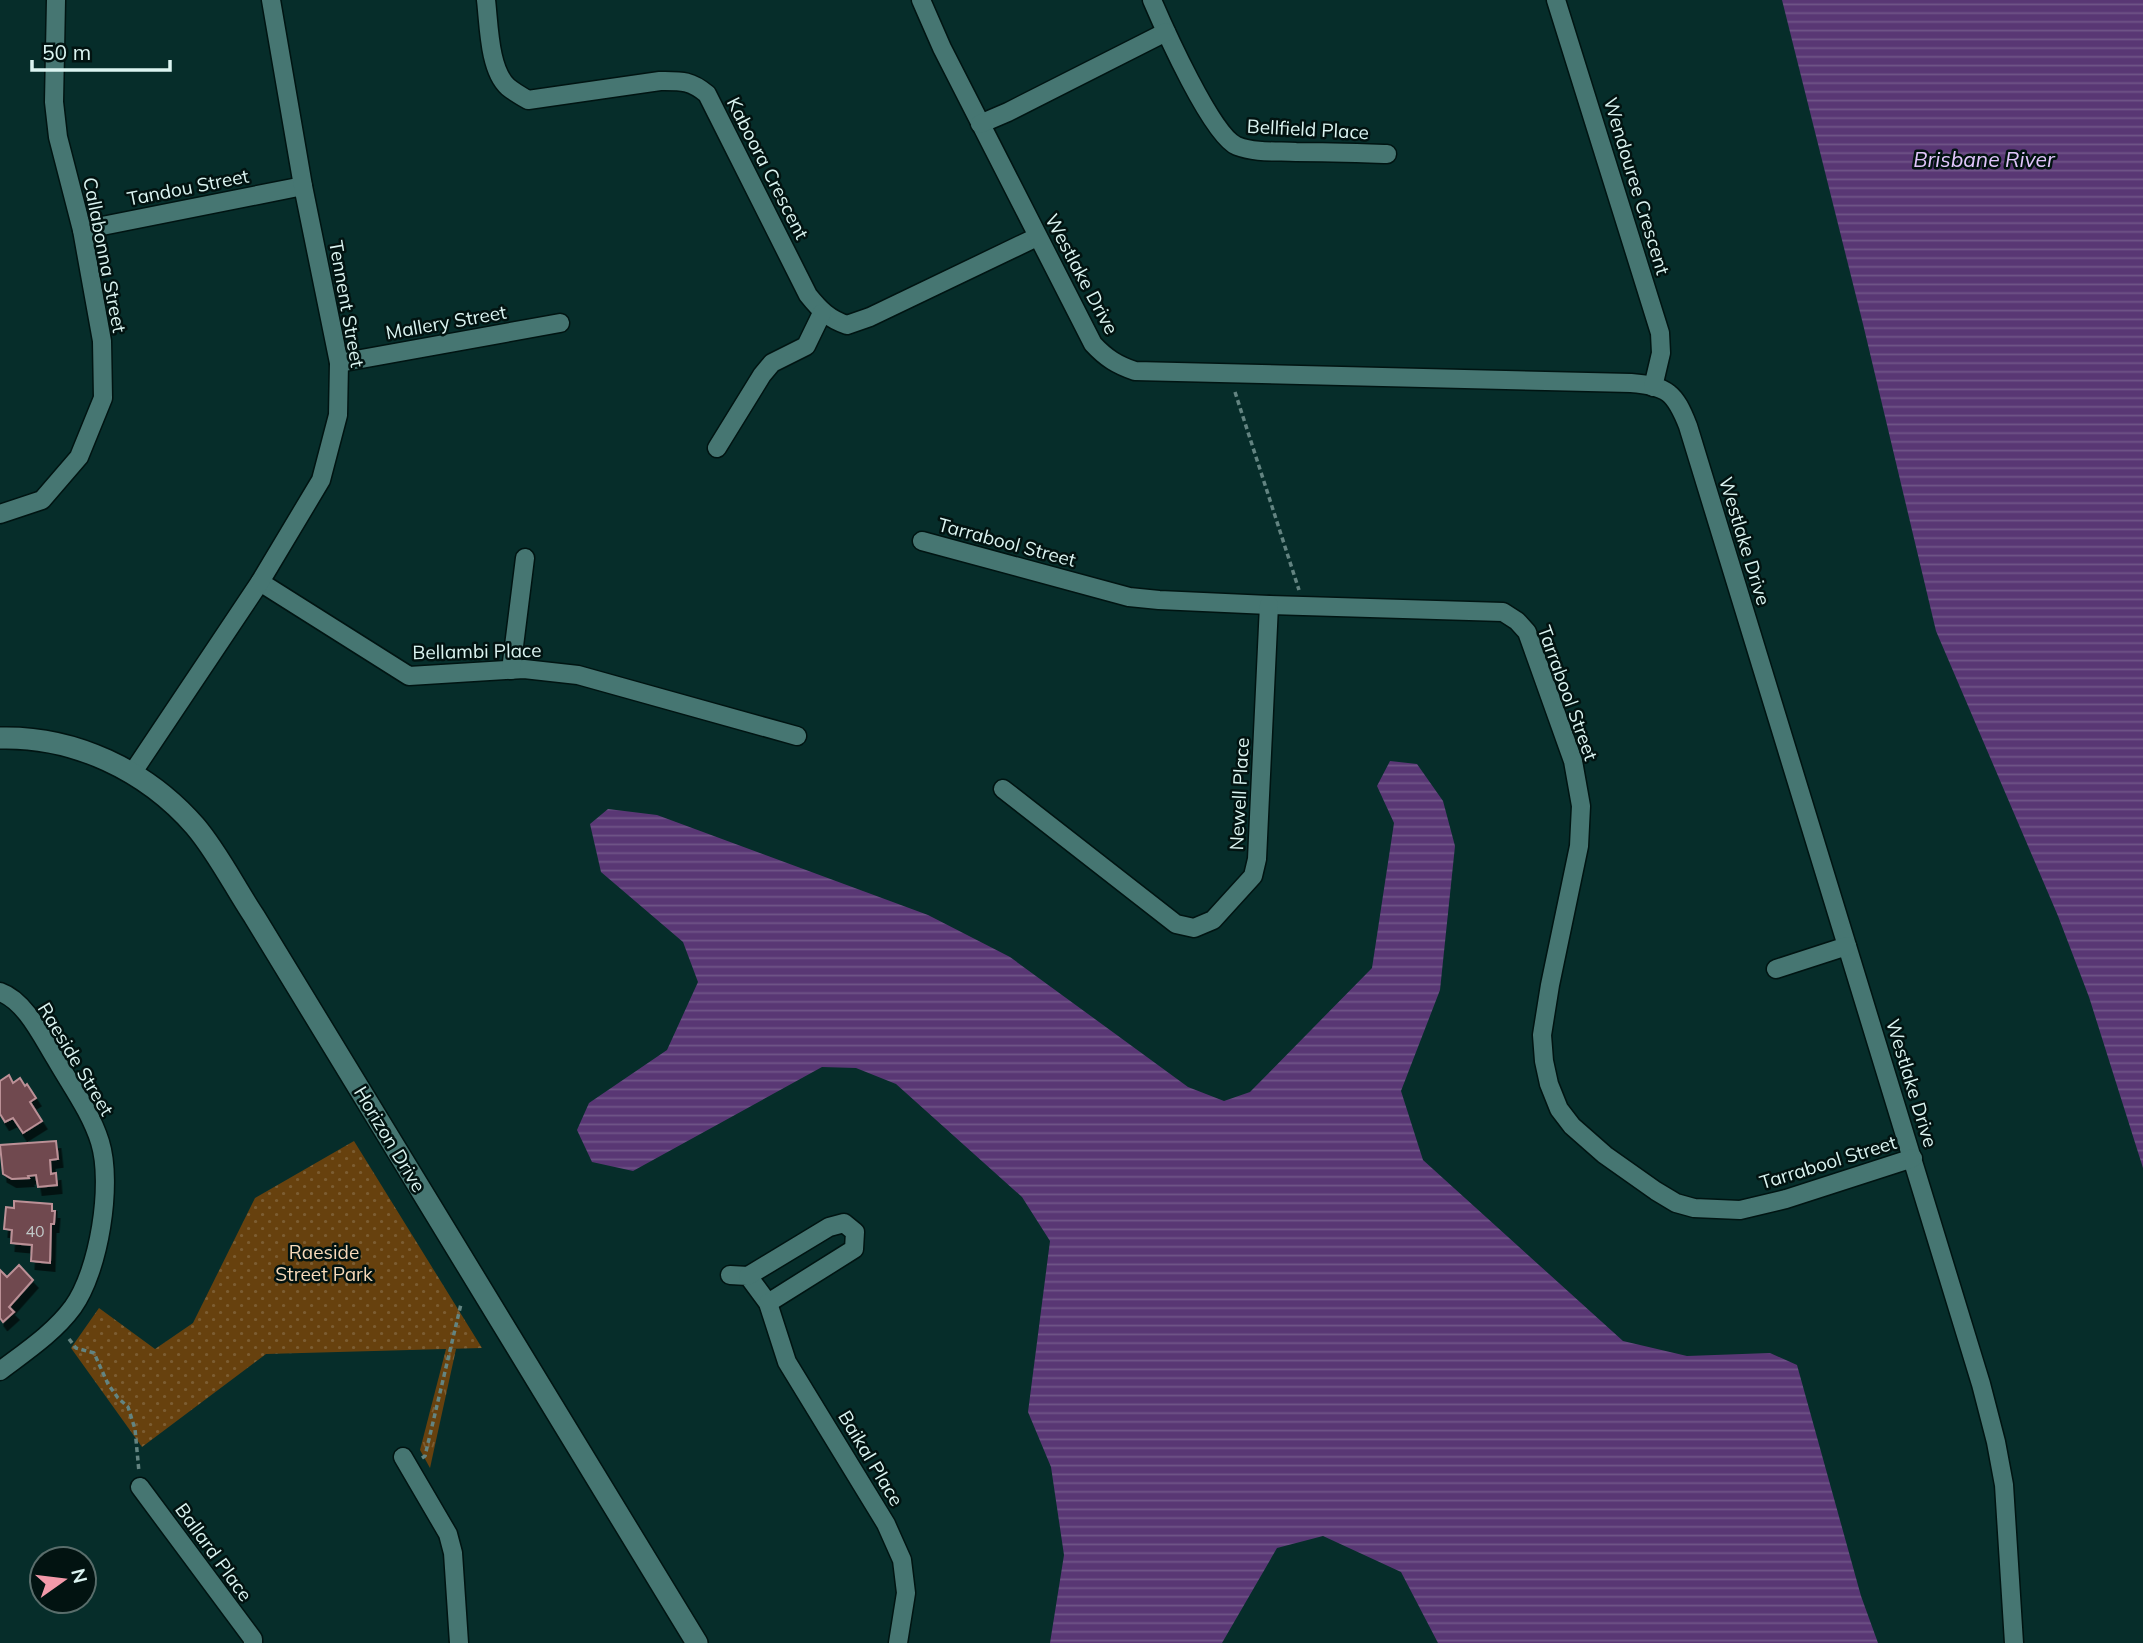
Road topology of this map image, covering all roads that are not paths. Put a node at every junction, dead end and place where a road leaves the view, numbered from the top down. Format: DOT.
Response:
graph roads {
  1 [pos="56,0"];
  2 [pos="271,0"];
  3 [pos="486,0"];
  4 [pos="921,0"];
  5 [pos="1152,0"];
  6 [pos="1556,0"];
  7 [pos="1166,32"];
  8 [pos="980,124"];
  9 [pos="1387,154"];
  10 [pos="303,186"];
  11 [pos="82,230"];
  12 [pos="1037,237"];
  13 [pos="822,313"];
  14 [pos="560,323"];
  15 [pos="339,363"];
  16 [pos="1653,387"];
  17 [pos="717,448"];
  18 [pos="0,514"];
  19 [pos="922,541"];
  20 [pos="525,558"];
  21 [pos="260,582"];
  22 [pos="1269,605"];
  23 [pos="511,670"];
  24 [pos="797,736"];
  25 [pos="0,738"];
  26 [pos="133,772"];
  27 [pos="1003,789"];
  28 [pos="1847,946"];
  29 [pos="1776,969"];
  30 [pos="0,992"];
  31 [pos="1913,1158"];
  32 [pos="730,1275"];
  33 [pos="748,1276"];
  34 [pos="768,1303"];
  35 [pos="0,1371"];
  36 [pos="405,1460"];
  37 [pos="140,1487"];
  38 [pos="253,1643"];
  39 [pos="459,1643"];
  40 [pos="697,1643"];
  41 [pos="898,1643"];
  42 [pos="2014,1643"];
  1 -- 11 [label="street, Callabonna Street"];
  2 -- 10 [label="street, Tennent Street"];
  3 -- 13 [label="street, Kaboora Crescent"];
  4 -- 8 [label="street, Westlake Drive"];
  5 -- 7 [label="street, Bellfield Place"];
  6 -- 16 [label="street, Wendouree Crescent"];
  7 -- 8 [label="street"];
  7 -- 9 [label="street, Bellfield Place"];
  8 -- 12 [label="street, Westlake Drive"];
  10 -- 11 [label="street, Tandou Street"];
  10 -- 15 [label="street, Tennent Street"];
  11 -- 18 [label="street, Callabonna Street"];
  12 -- 13 [label="street"];
  12 -- 16 [label="street, Westlake Drive"];
  13 -- 17 [label="street"];
  14 -- 15 [label="street, Mallery Street"];
  15 -- 21 [label="street, Tennent Street"];
  16 -- 28 [label="street, Westlake Drive"];
  19 -- 22 [label="street, Tarrabool Street"];
  20 -- 23 [label="street"];
  21 -- 23 [label="street, Bellambi Place"];
  21 -- 26 [label="street, Tennent Street"];
  22 -- 27 [label="street, Newell Place"];
  22 -- 31 [label="street, Tarrabool Street"];
  23 -- 24 [label="street, Bellambi Place"];
  25 -- 26 [label="street, Horizon Drive"];
  26 -- 40 [label="street, Horizon Drive"];
  28 -- 29 [label="street"];
  28 -- 31 [label="street, Westlake Drive"];
  30 -- 35 [label="street, Raeside Street"];
  31 -- 42 [label="street, Westlake Drive"];
  32 -- 33 [label="street"];
  33 -- 34 [label="street, Baikal Place"];
  33 -- 34 [label="street"];
  34 -- 41 [label="street, Baikal Place"];
  36 -- 39 [label="street"];
  37 -- 38 [label="street, Ballard Place"];
}
